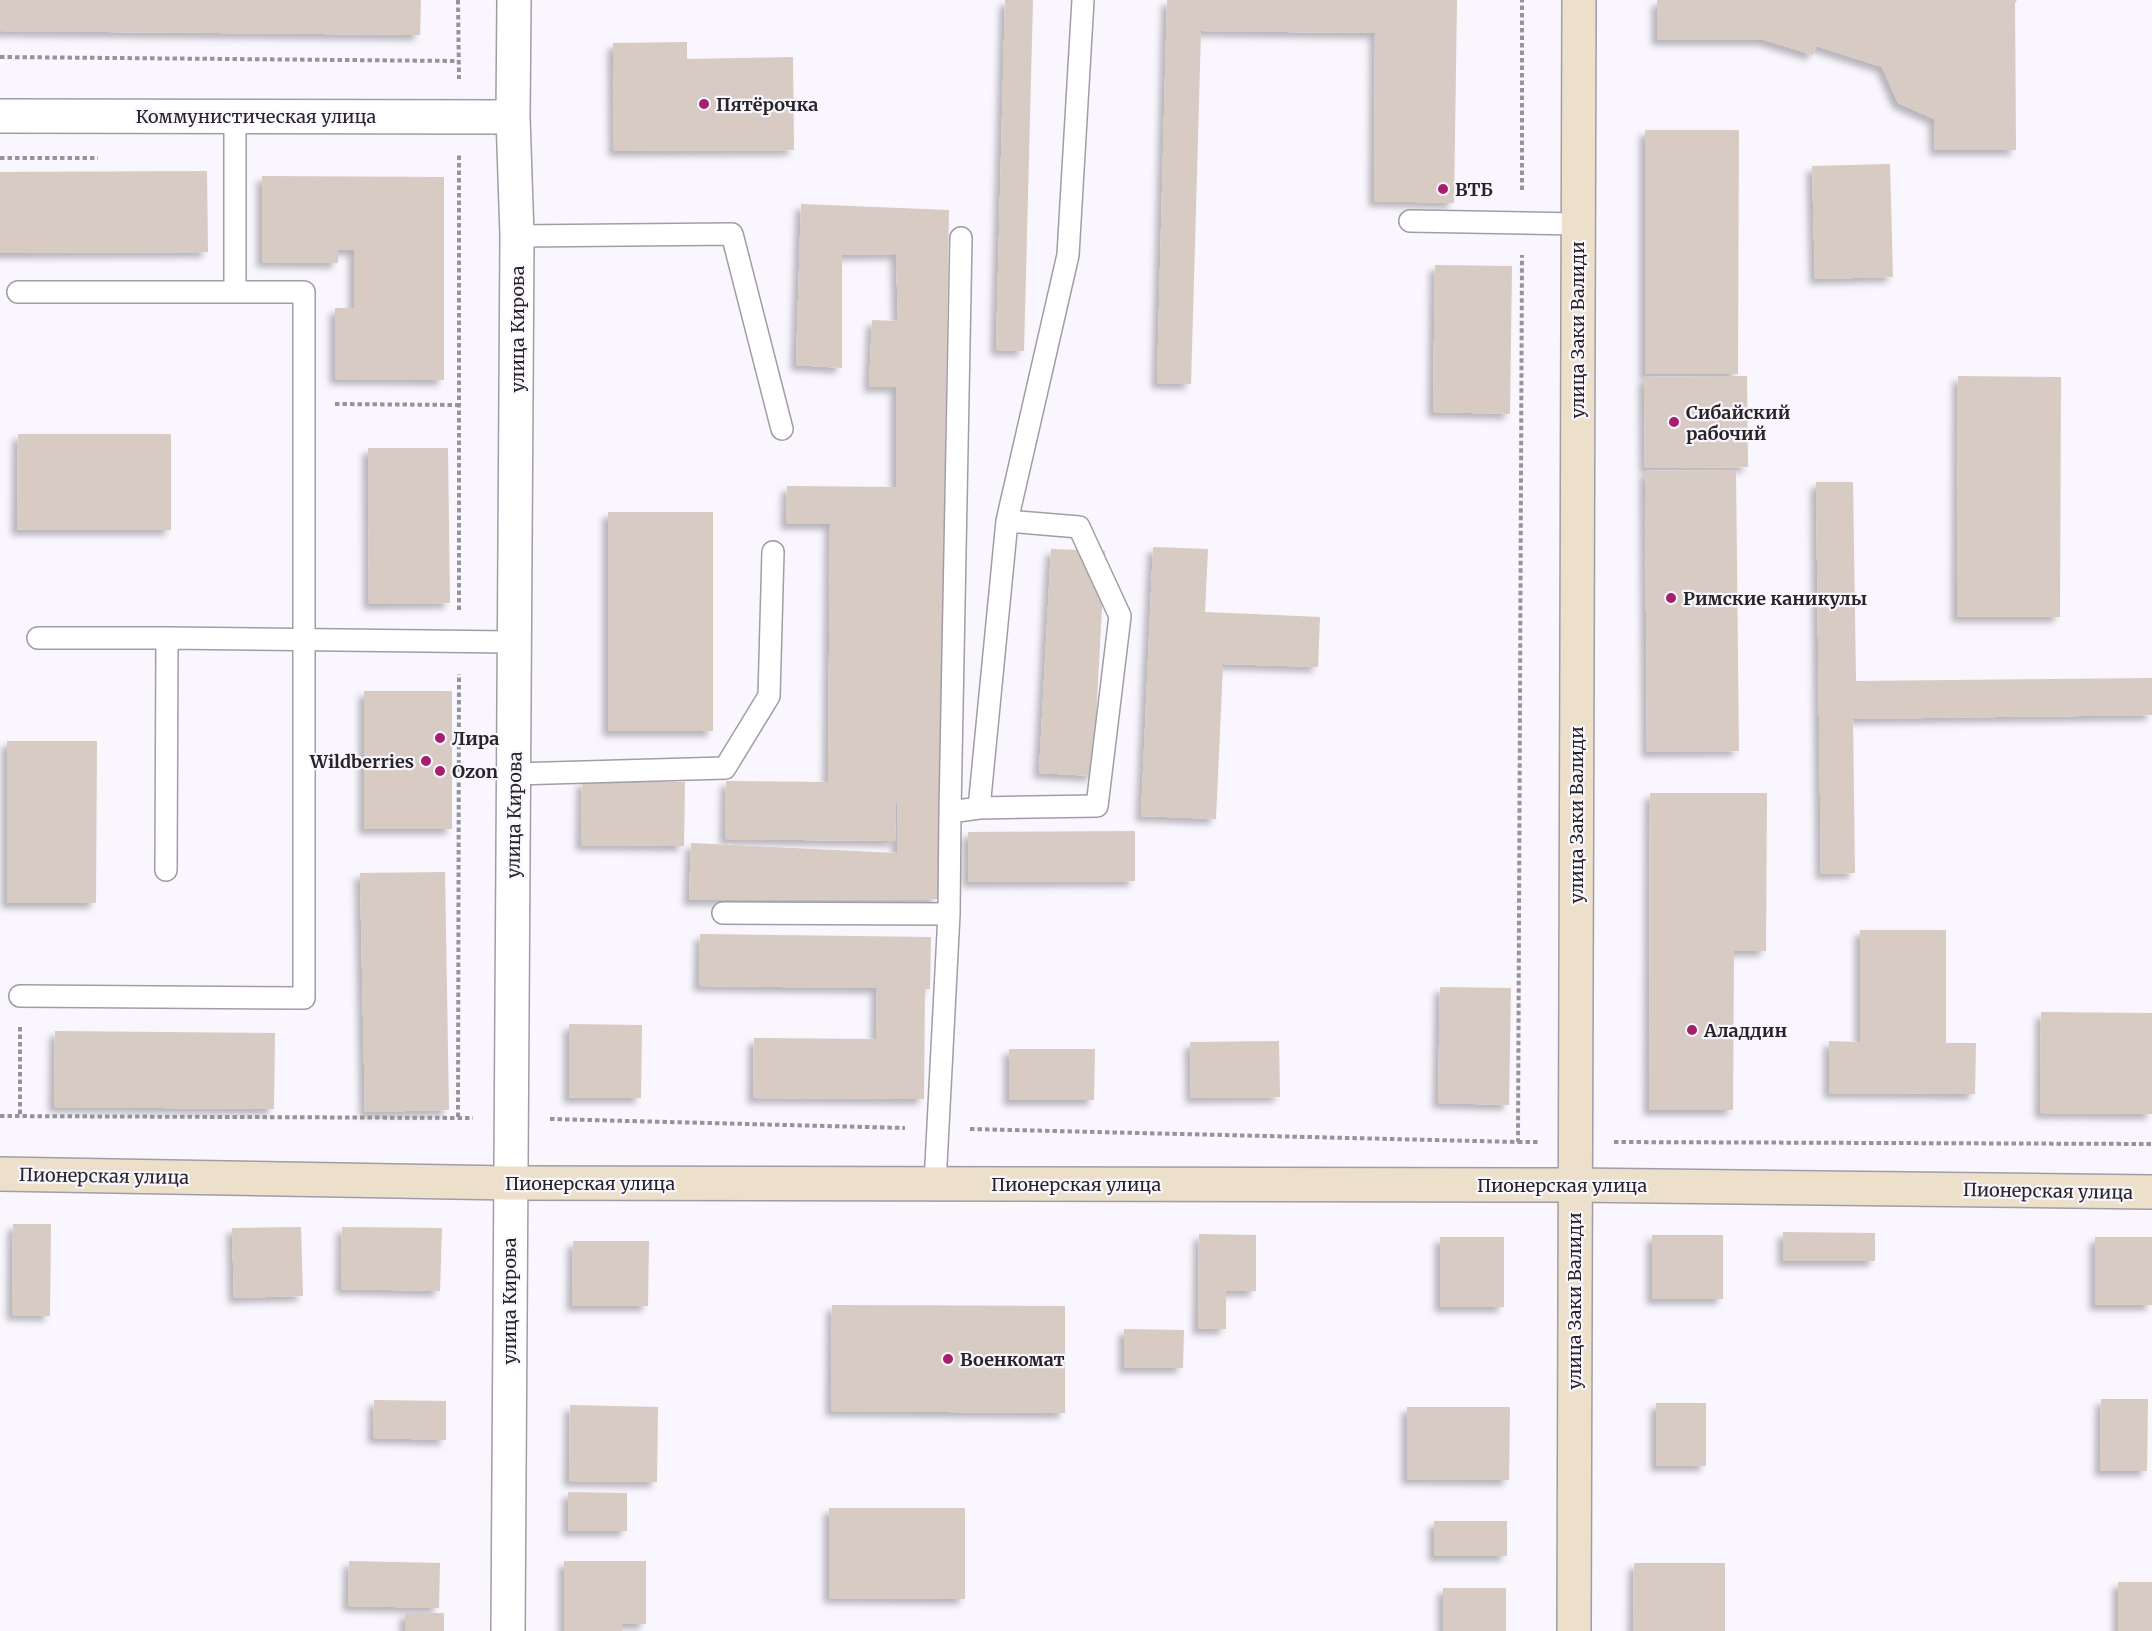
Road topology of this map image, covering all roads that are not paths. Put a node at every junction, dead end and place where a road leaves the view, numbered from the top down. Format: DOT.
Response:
graph roads {
  1 [pos="514,0"];
  2 [pos="1083,0"];
  3 [pos="1579,0"];
  4 [pos="0,116"];
  5 [pos="235,116"];
  6 [pos="513,117"];
  7 [pos="1410,221"];
  8 [pos="1578,224"];
  9 [pos="517,236"];
  10 [pos="961,238"];
  11 [pos="235,291"];
  12 [pos="18,292"];
  13 [pos="782,429"];
  14 [pos="1007,520"];
  15 [pos="773,552"];
  16 [pos="38,638"];
  17 [pos="166,638"];
  18 [pos="304,640"];
  19 [pos="515,642"];
  20 [pos="514,774"];
  21 [pos="979,808"];
  22 [pos="950,813"];
  23 [pos="166,870"];
  24 [pos="723,913"];
  25 [pos="949,914"];
  26 [pos="20,996"];
  27 [pos="0,1174"];
  28 [pos="510,1183"];
  29 [pos="935,1184"];
  30 [pos="1575,1185"];
  31 [pos="2152,1192"];
  32 [pos="508,1631"];
  33 [pos="1574,1631"];
  1 -- 6 [label="street, улица Кирова"];
  2 -- 14 [label="lane"];
  3 -- 8 [label="street, улица Заки Валиди"];
  4 -- 5 [label="street, Коммунистическая улица"];
  5 -- 6 [label="street, Коммунистическая улица"];
  5 -- 11 [label="lane"];
  6 -- 9 [label="street, улица Кирова"];
  7 -- 8 [label="lane"];
  8 -- 30 [label="street, улица Заки Валиди"];
  9 -- 13 [label="lane"];
  9 -- 19 [label="street, улица Кирова"];
  10 -- 22 [label="lane"];
  11 -- 12 [label="lane"];
  11 -- 18 [label="lane"];
  14 -- 21 [label="lane"];
  14 -- 21 [label="lane"];
  15 -- 20 [label="lane"];
  16 -- 17 [label="lane"];
  17 -- 18 [label="lane"];
  17 -- 23 [label="lane"];
  18 -- 19 [label="lane"];
  18 -- 26 [label="lane"];
  19 -- 20 [label="street, улица Кирова"];
  20 -- 28 [label="street, улица Кирова"];
  21 -- 22 [label="lane"];
  22 -- 25 [label="lane"];
  24 -- 25 [label="lane"];
  25 -- 29 [label="lane"];
  27 -- 28 [label="street, Пионерская улица"];
  28 -- 29 [label="street, Пионерская улица"];
  28 -- 32 [label="street, улица Кирова"];
  29 -- 30 [label="street, Пионерская улица"];
  30 -- 31 [label="street, Пионерская улица"];
  30 -- 33 [label="street, улица Заки Валиди"];
}
